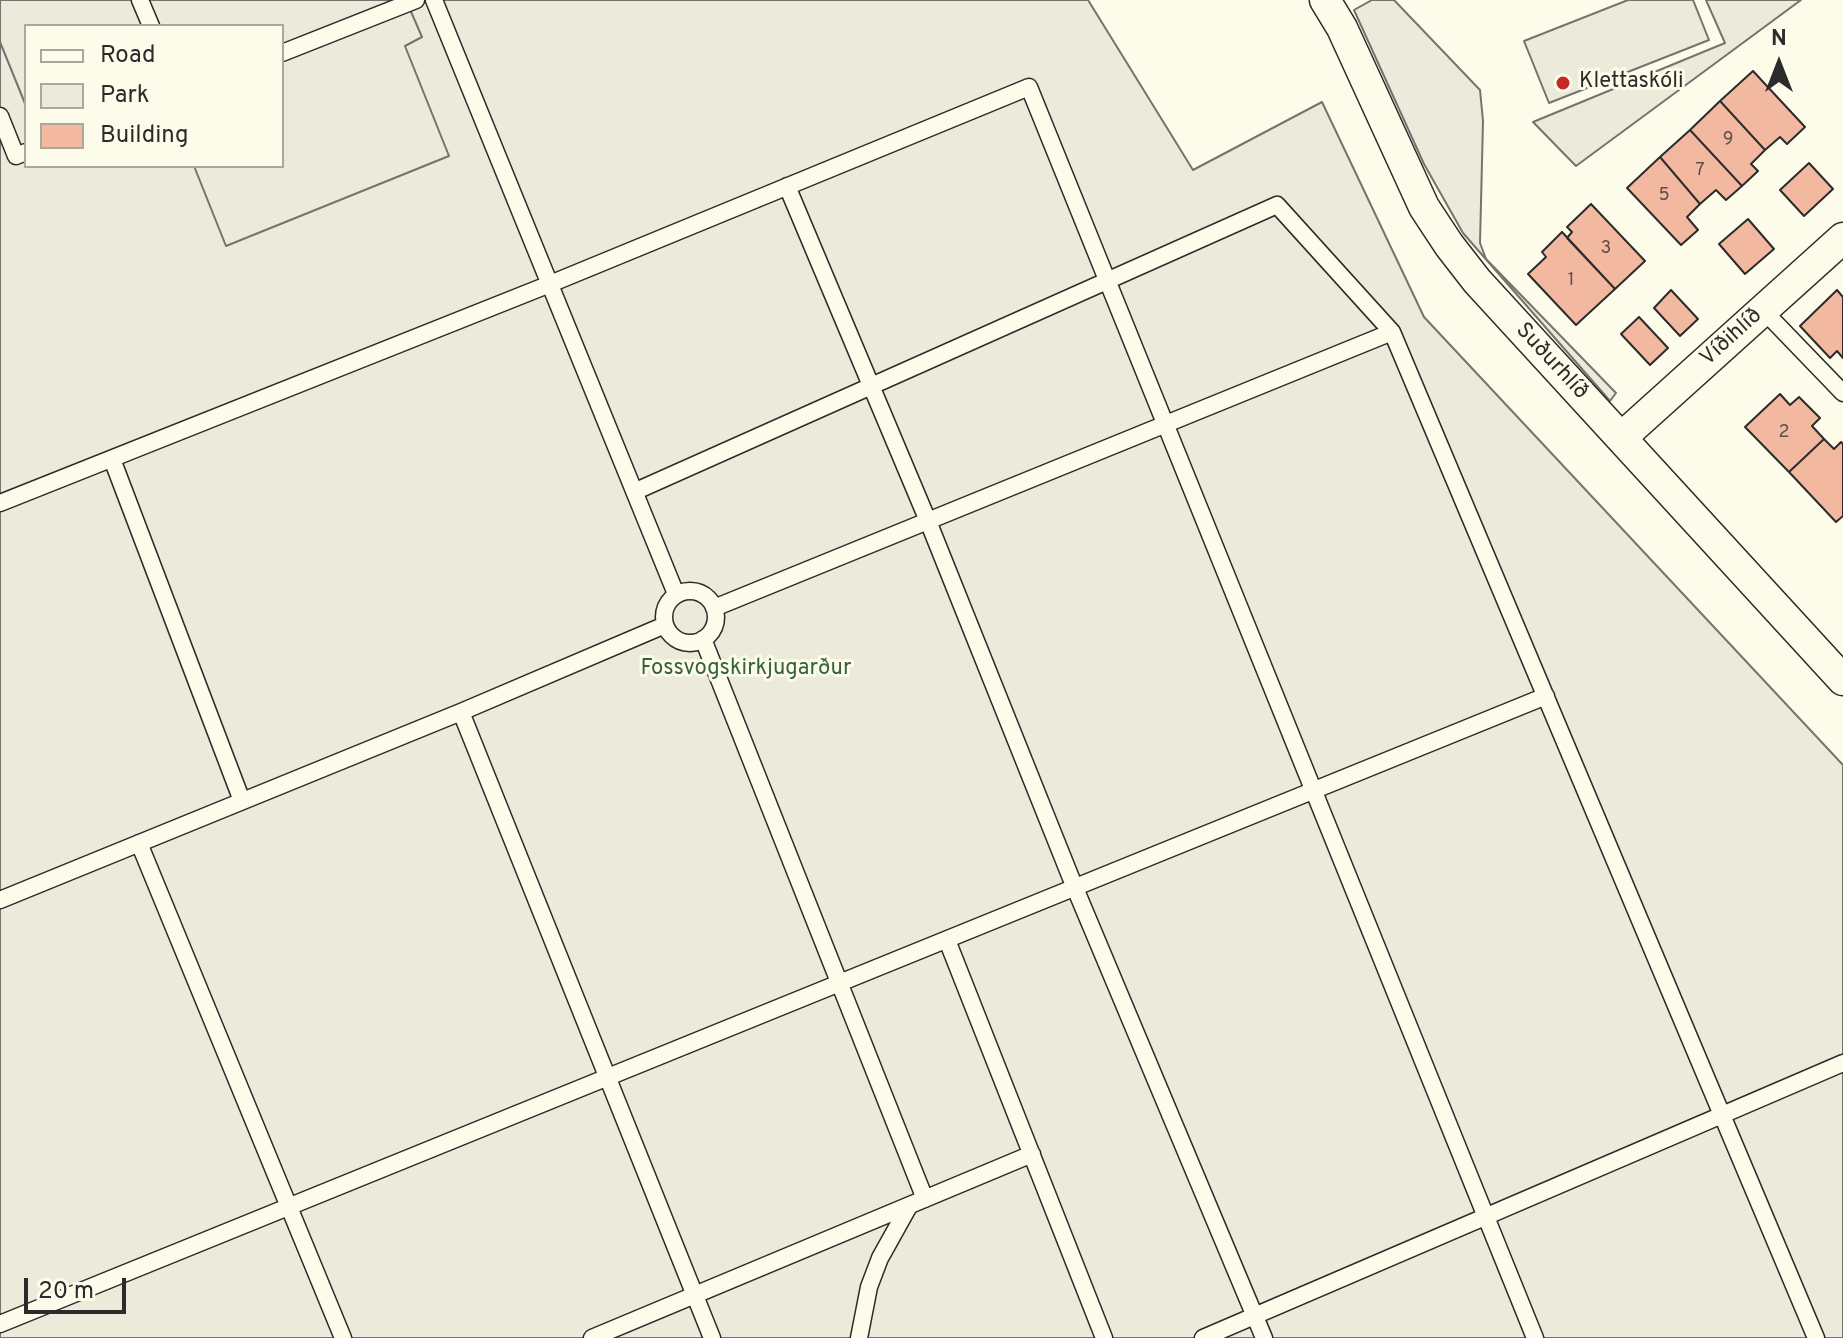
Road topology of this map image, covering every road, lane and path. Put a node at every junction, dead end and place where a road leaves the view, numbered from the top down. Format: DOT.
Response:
graph roads {
  1 [pos="140,0"];
  2 [pos="416,0"];
  3 [pos="434,0"];
  4 [pos="1325,0"];
  5 [pos="150,24"];
  6 [pos="284,52"];
  7 [pos="0,116"];
  8 [pos="24,153"];
  9 [pos="787,186"];
  10 [pos="1843,238"];
  11 [pos="1107,281"];
  12 [pos="550,284"];
  13 [pos="1763,310"];
  14 [pos="1392,332"];
  15 [pos="871,386"];
  16 [pos="1843,393"];
  17 [pos="1165,425"];
  18 [pos="1621,438"];
  19 [pos="112,459"];
  20 [pos="636,491"];
  21 [pos="0,503"];
  22 [pos="928,521"];
  23 [pos="676,594"];
  24 [pos="714,608"];
  25 [pos="665,625"];
  26 [pos="703,639"];
  27 [pos="1843,680"];
  28 [pos="1546,696"];
  29 [pos="461,712"];
  30 [pos="1314,791"];
  31 [pos="242,801"];
  32 [pos="139,843"];
  33 [pos="1075,888"];
  34 [pos="0,900"];
  35 [pos="947,940"];
  36 [pos="840,983"];
  37 [pos="1843,1063"];
  38 [pos="608,1078"];
  39 [pos="1722,1115"];
  40 [pos="1032,1154"];
  41 [pos="918,1202"];
  42 [pos="289,1207"];
  43 [pos="1486,1216"];
  44 [pos="695,1296"];
  45 [pos="1255,1315"];
  46 [pos="0,1324"];
  47 [pos="343,1338"];
  48 [pos="592,1338"];
  49 [pos="712,1338"];
  50 [pos="859,1338"];
  51 [pos="1104,1338"];
  52 [pos="1203,1338"];
  53 [pos="1264,1338"];
  54 [pos="1535,1338"];
  55 [pos="1816,1338"];
  1 -- 5 [label="lane"];
  2 -- 6 [label="lane"];
  3 -- 12 [label="lane"];
  4 -- 18 [label="street, Suðurhlíð"];
  7 -- 8 [label="lane"];
  9 -- 11 [label="lane"];
  9 -- 12 [label="lane"];
  9 -- 15 [label="lane"];
  10 -- 13 [label="street, Víðihlíð"];
  11 -- 14 [label="lane"];
  11 -- 15 [label="lane"];
  11 -- 17 [label="lane"];
  12 -- 19 [label="lane"];
  12 -- 20 [label="lane"];
  13 -- 16 [label="lane"];
  13 -- 18 [label="street, Víðihlíð"];
  14 -- 17 [label="lane"];
  14 -- 28 [label="lane"];
  15 -- 20 [label="lane"];
  15 -- 22 [label="lane"];
  17 -- 22 [label="lane"];
  17 -- 30 [label="lane"];
  18 -- 27 [label="street, Suðurhlíð"];
  19 -- 21 [label="lane"];
  19 -- 31 [label="lane"];
  20 -- 23 [label="lane"];
  22 -- 24 [label="lane"];
  22 -- 33 [label="lane"];
  23 -- 24 [label="lane"];
  23 -- 25 [label="lane"];
  24 -- 26 [label="lane"];
  25 -- 26 [label="lane"];
  25 -- 29 [label="lane"];
  26 -- 36 [label="lane"];
  28 -- 30 [label="lane"];
  28 -- 39 [label="lane"];
  29 -- 31 [label="lane"];
  29 -- 38 [label="lane"];
  30 -- 33 [label="lane"];
  30 -- 43 [label="lane"];
  31 -- 32 [label="lane"];
  32 -- 34 [label="lane"];
  32 -- 42 [label="lane"];
  33 -- 35 [label="lane"];
  33 -- 45 [label="lane"];
  35 -- 36 [label="lane"];
  35 -- 40 [label="lane"];
  36 -- 38 [label="lane"];
  36 -- 41 [label="lane"];
  37 -- 39 [label="lane"];
  38 -- 42 [label="lane"];
  38 -- 44 [label="lane"];
  39 -- 43 [label="lane"];
  39 -- 55 [label="lane"];
  40 -- 41 [label="lane"];
  40 -- 51 [label="lane"];
  41 -- 44 [label="lane"];
  41 -- 50 [label="lane"];
  42 -- 46 [label="lane"];
  42 -- 47 [label="lane"];
  43 -- 45 [label="lane"];
  43 -- 54 [label="lane"];
  44 -- 48 [label="lane"];
  44 -- 49 [label="lane"];
  45 -- 52 [label="lane"];
  45 -- 53 [label="lane"];
}
